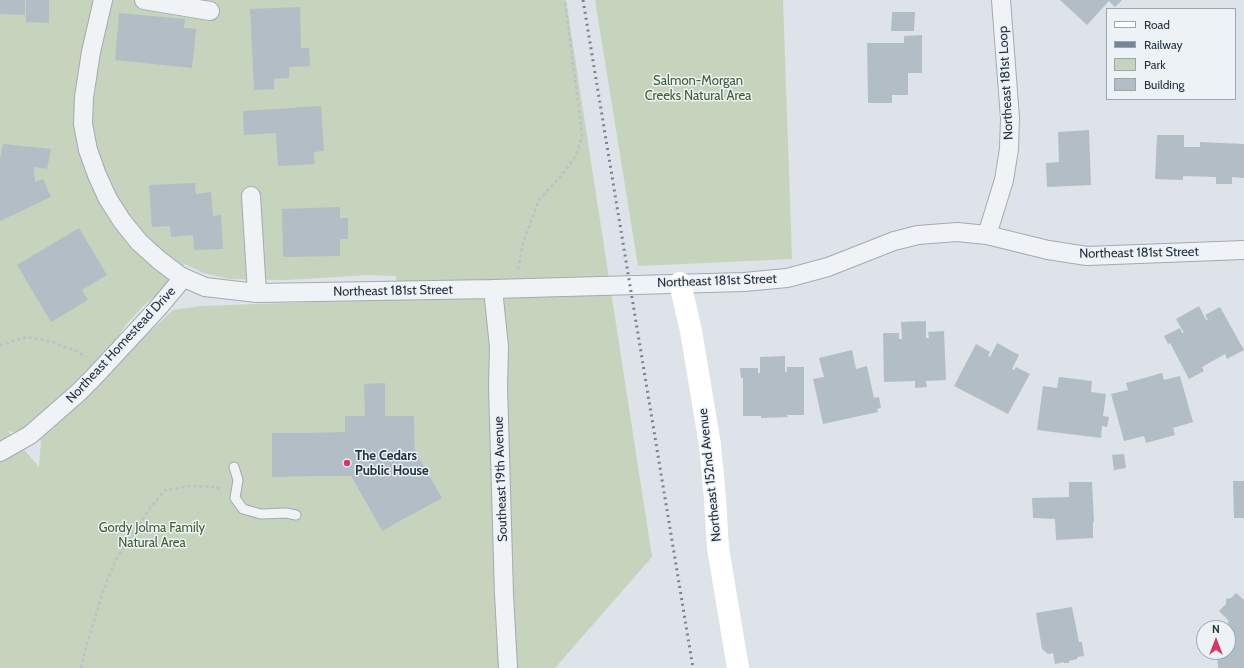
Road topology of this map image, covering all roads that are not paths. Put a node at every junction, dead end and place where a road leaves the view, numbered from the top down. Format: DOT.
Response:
graph roads {
  1 [pos="103,0"];
  2 [pos="144,0"];
  3 [pos="1002,0"];
  4 [pos="210,11"];
  5 [pos="251,196"];
  6 [pos="987,235"];
  7 [pos="1244,250"];
  8 [pos="183,278"];
  9 [pos="680,283"];
  10 [pos="493,289"];
  11 [pos="257,293"];
  12 [pos="0,452"];
  13 [pos="234,467"];
  14 [pos="296,515"];
  15 [pos="508,668"];
  16 [pos="738,668"];
  1 -- 8 [label="street, Northeast 181st Street"];
  2 -- 4 [label="street"];
  3 -- 6 [label="street, Northeast 181st Loop"];
  5 -- 11 [label="street"];
  6 -- 7 [label="street, Northeast 181st Street"];
  6 -- 9 [label="street, Northeast 181st Street"];
  8 -- 11 [label="street, Northeast 181st Street"];
  8 -- 12 [label="street, Northeast Homestead Drive"];
  9 -- 10 [label="street, Northeast 181st Street"];
  9 -- 16 [label="street, Northeast 152nd Avenue"];
  10 -- 11 [label="street, Northeast 181st Street"];
  10 -- 15 [label="street, Southeast 19th Avenue"];
  13 -- 14 [label="lane"];
}
